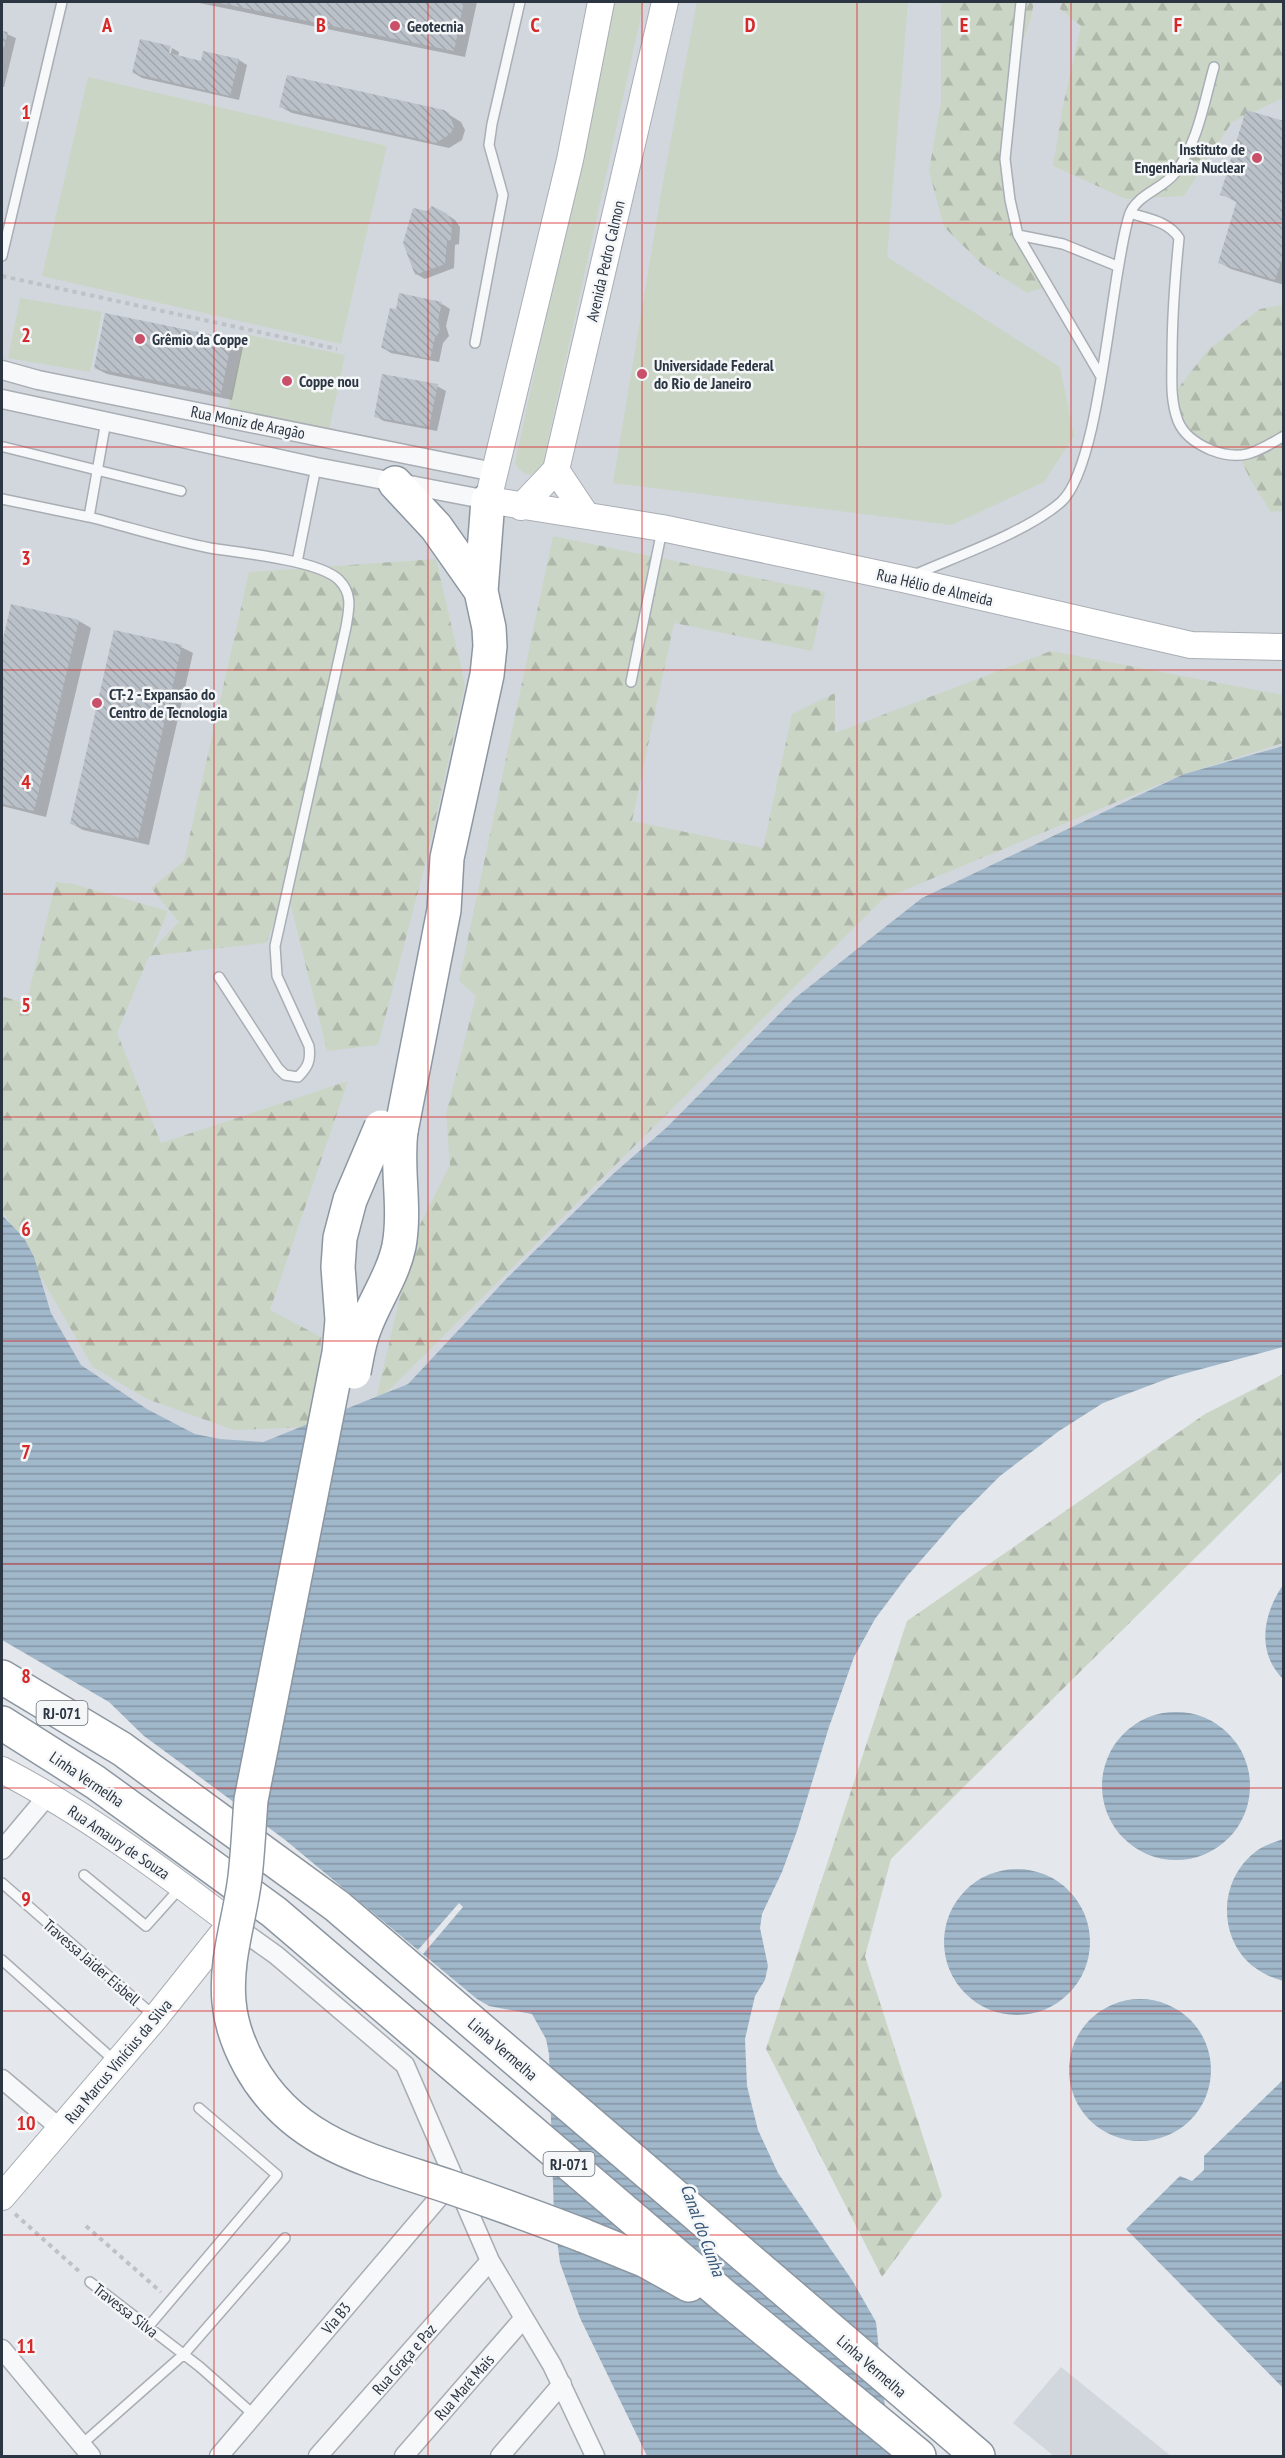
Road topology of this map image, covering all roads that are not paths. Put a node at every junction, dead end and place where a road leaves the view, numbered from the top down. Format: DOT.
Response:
graph roads {
  1 [pos="62,2"];
  2 [pos="520,2"];
  3 [pos="601,2"];
  4 [pos="665,2"];
  5 [pos="1021,2"];
  6 [pos="1215,67"];
  7 [pos="1130,213"];
  8 [pos="1018,235"];
  9 [pos="2,256"];
  10 [pos="1117,266"];
  11 [pos="475,343"];
  12 [pos="2,370"];
  13 [pos="1100,375"];
  14 [pos="2,399"];
  15 [pos="106,421"];
  16 [pos="1284,436"];
  17 [pos="4,447"];
  18 [pos="316,467"];
  19 [pos="97,469"];
  20 [pos="556,470"];
  21 [pos="395,483"];
  22 [pos="491,486"];
  23 [pos="181,491"];
  24 [pos="2,499"];
  25 [pos="521,507"];
  26 [pos="586,515"];
  27 [pos="89,517"];
  28 [pos="662,528"];
  29 [pos="297,562"];
  30 [pos="903,579"];
  31 [pos="481,591"];
  32 [pos="1284,647"];
  33 [pos="631,682"];
  34 [pos="219,977"];
  35 [pos="411,1030"];
  36 [pos="2,1677"];
  37 [pos="2,1723"];
  38 [pos="2,1770"];
  39 [pos="49,1794"];
  40 [pos="2,1850"];
  41 [pos="84,1875"];
  42 [pos="245,1877"];
  43 [pos="2,1883"];
  44 [pos="182,1886"];
  45 [pos="231,1923"];
  46 [pos="2,1960"];
  47 [pos="156,2017"];
  48 [pos="117,2063"];
  49 [pos="2,2079"];
  50 [pos="199,2108"];
  51 [pos="61,2129"];
  52 [pos="453,2180"];
  53 [pos="6,2203"];
  54 [pos="285,2238"];
  55 [pos="490,2261"];
  56 [pos="90,2282"];
  57 [pos="524,2318"];
  58 [pos="148,2326"];
  59 [pos="775,2339"];
  60 [pos="184,2354"];
  61 [pos="4,2361"];
  62 [pos="562,2384"];
  63 [pos="254,2415"];
  64 [pos="81,2453"];
  65 [pos="592,2454"];
  66 [pos="219,2457"];
  67 [pos="318,2457"];
  68 [pos="404,2457"];
  69 [pos="500,2457"];
  70 [pos="919,2457"];
  71 [pos="978,2457"];
  1 -- 9 [label="lane"];
  2 -- 11 [label="lane"];
  3 -- 22 [label="street"];
  4 -- 20 [label="street, Avenida Pedro Calmon"];
  5 -- 8 [label="lane"];
  6 -- 7 [label="lane"];
  7 -- 10 [label="lane"];
  7 -- 16 [label="lane"];
  8 -- 10 [label="lane"];
  8 -- 13 [label="lane"];
  10 -- 13 [label="lane"];
  12 -- 22 [label="street, Rua Moniz de Aragão"];
  13 -- 30 [label="lane"];
  14 -- 15 [label="street, Rua Moniz de Aragão"];
  15 -- 18 [label="street, Rua Moniz de Aragão"];
  15 -- 19 [label="lane"];
  17 -- 19 [label="lane"];
  18 -- 21 [label="street, Rua Moniz de Aragão"];
  18 -- 29 [label="lane"];
  19 -- 23 [label="lane"];
  19 -- 27 [label="lane"];
  20 -- 25 [label="street"];
  20 -- 26 [label="street"];
  21 -- 22 [label="street, Rua Moniz de Aragão"];
  21 -- 31 [label="highway"];
  22 -- 25 [label="street, Rua Hélio de Almeida"];
  22 -- 31 [label="highway"];
  24 -- 27 [label="lane"];
  25 -- 26 [label="street, Rua Hélio de Almeida"];
  26 -- 28 [label="street, Rua Hélio de Almeida"];
  27 -- 29 [label="lane"];
  28 -- 30 [label="street, Rua Hélio de Almeida"];
  28 -- 33 [label="lane"];
  29 -- 34 [label="lane"];
  30 -- 32 [label="street, Rua Hélio de Almeida"];
  31 -- 35 [label="highway"];
  35 -- 42 [label="highway, bridge"];
  35 -- 42 [label="highway, bridge"];
  36 -- 71 [label="highway, Linha Vermelha / RJ-071"];
  37 -- 59 [label="highway, Linha Vermelha / RJ-071"];
  38 -- 39 [label="street, Rua Amaury de Souza"];
  39 -- 40 [label="street"];
  39 -- 44 [label="street, Rua Amaury de Souza"];
  41 -- 44 [label="lane"];
  42 -- 59 [label="highway, bridge"];
  43 -- 47 [label="lane, Travessa Jaider Eisbell"];
  44 -- 45 [label="street, Rua Amaury de Souza"];
  45 -- 47 [label="street, Rua Marcus Vinícius da Silva"];
  45 -- 52 [label="street"];
  46 -- 48 [label="lane"];
  47 -- 48 [label="street, Rua Marcus Vinícius da Silva"];
  48 -- 51 [label="street, Rua Marcus Vinícius da Silva"];
  49 -- 51 [label="street"];
  50 -- 58 [label="lane"];
  51 -- 53 [label="street, Rua Marcus Vinícius da Silva"];
  52 -- 55 [label="street"];
  52 -- 63 [label="street, Via B3"];
  54 -- 60 [label="lane"];
  55 -- 57 [label="street"];
  55 -- 67 [label="street, Rua Graça e Paz"];
  56 -- 58 [label="lane, Travessa Silva"];
  57 -- 62 [label="street"];
  57 -- 68 [label="street, Rua Maré Mais"];
  58 -- 60 [label="lane, Travessa Silva"];
  59 -- 70 [label="highway, Linha Vermelha / RJ-071"];
  60 -- 63 [label="lane, Travessa Silva"];
  60 -- 64 [label="lane"];
  61 -- 64 [label="street"];
  62 -- 65 [label="street"];
  62 -- 69 [label="street"];
  63 -- 66 [label="street, Via B3"];
}
